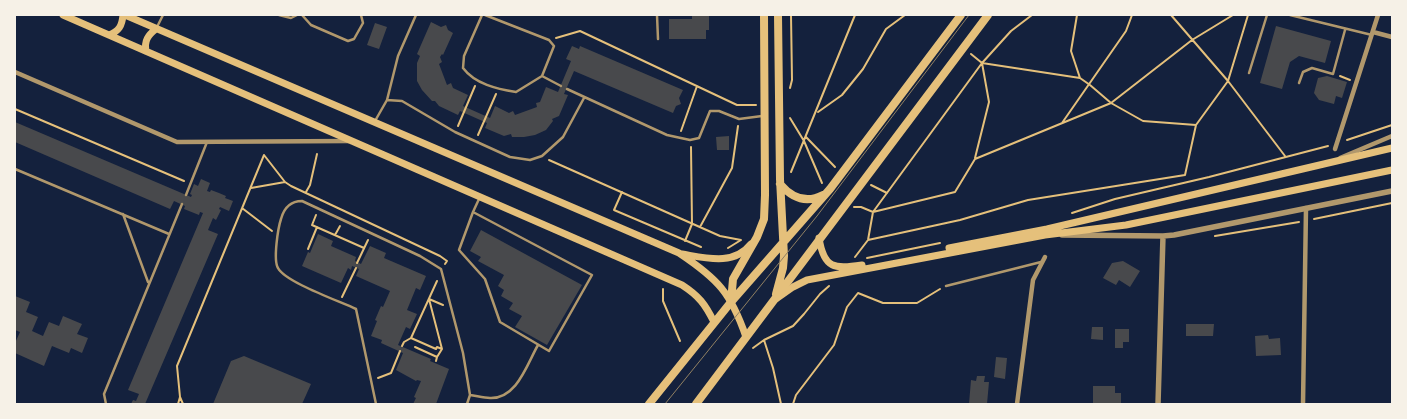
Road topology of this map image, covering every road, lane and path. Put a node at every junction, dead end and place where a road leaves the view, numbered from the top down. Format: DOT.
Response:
graph roads {
  1 [pos="63,15"];
  2 [pos="124,15"];
  3 [pos="162,15"];
  4 [pos="278,15"];
  5 [pos="297,15"];
  6 [pos="302,15"];
  7 [pos="361,15"];
  8 [pos="416,15"];
  9 [pos="483,15"];
  10 [pos="657,15"];
  11 [pos="764,15"];
  12 [pos="778,15"];
  13 [pos="791,15"];
  14 [pos="855,15"];
  15 [pos="905,15"];
  16 [pos="961,15"];
  17 [pos="988,15"];
  18 [pos="1032,15"];
  19 [pos="1077,15"];
  20 [pos="1132,15"];
  21 [pos="1171,15"];
  22 [pos="1233,15"];
  23 [pos="1248,15"];
  24 [pos="1266,15"];
  25 [pos="1290,15"];
  26 [pos="1378,15"];
  27 [pos="156,28"];
  28 [pos="1346,30"];
  29 [pos="1372,34"];
  30 [pos="109,35"];
  31 [pos="1392,37"];
  32 [pos="658,39"];
  33 [pos="549,40"];
  34 [pos="1192,40"];
  35 [pos="146,51"];
  36 [pos="971,54"];
  37 [pos="982,62"];
  38 [pos="15,72"];
  39 [pos="1249,73"];
  40 [pos="542,76"];
  41 [pos="1080,78"];
  42 [pos="1344,78"];
  43 [pos="1348,79"];
  44 [pos="477,80"];
  45 [pos="1228,81"];
  46 [pos="1299,83"];
  47 [pos="1090,85"];
  48 [pos="560,86"];
  49 [pos="697,86"];
  50 [pos="790,88"];
  51 [pos="498,89"];
  52 [pos="567,89"];
  53 [pos="584,98"];
  54 [pos="387,100"];
  55 [pos="1110,104"];
  56 [pos="756,105"];
  57 [pos="15,109"];
  58 [pos="816,113"];
  59 [pos="765,116"];
  60 [pos="461,118"];
  61 [pos="790,118"];
  62 [pos="739,119"];
  63 [pos="374,122"];
  64 [pos="1062,122"];
  65 [pos="1196,125"];
  66 [pos="1392,125"];
  67 [pos="482,128"];
  68 [pos="1392,136"];
  69 [pos="806,137"];
  70 [pos="679,138"];
  71 [pos="690,140"];
  72 [pos="350,141"];
  73 [pos="804,141"];
  74 [pos="207,142"];
  75 [pos="1340,142"];
  76 [pos="1333,147"];
  77 [pos="1392,148"];
  78 [pos="317,154"];
  79 [pos="542,156"];
  80 [pos="1285,156"];
  81 [pos="975,159"];
  82 [pos="1331,162"];
  83 [pos="835,167"];
  84 [pos="15,169"];
  85 [pos="1392,170"];
  86 [pos="791,172"];
  87 [pos="285,182"];
  88 [pos="190,183"];
  89 [pos="822,183"];
  90 [pos="780,184"];
  91 [pos="871,185"];
  92 [pos="250,188"];
  93 [pos="830,188"];
  94 [pos="1392,191"];
  95 [pos="622,192"];
  96 [pos="306,193"];
  97 [pos="887,193"];
  98 [pos="186,195"];
  99 [pos="480,198"];
  100 [pos="1392,203"];
  101 [pos="182,204"];
  102 [pos="854,207"];
  103 [pos="242,208"];
  104 [pos="1306,208"];
  105 [pos="473,212"];
  106 [pos="873,212"];
  107 [pos="317,213"];
  108 [pos="123,214"];
  109 [pos="1068,214"];
  110 [pos="1307,221"];
  111 [pos="340,224"];
  112 [pos="692,224"];
  113 [pos="317,227"];
  114 [pos="700,227"];
  115 [pos="169,234"];
  116 [pos="278,234"];
  117 [pos="335,235"];
  118 [pos="747,235"];
  119 [pos="1045,235"];
  120 [pos="1163,236"];
  121 [pos="757,237"];
  122 [pos="1212,237"];
  123 [pos="369,238"];
  124 [pos="819,238"];
  125 [pos="740,240"];
  126 [pos="868,240"];
  127 [pos="685,241"];
  128 [pos="782,242"];
  129 [pos="947,242"];
  130 [pos="702,247"];
  131 [pos="364,248"];
  132 [pos="308,249"];
  133 [pos="726,249"];
  134 [pos="679,253"];
  135 [pos="1044,259"];
  136 [pos="357,263"];
  137 [pos="356,268"];
  138 [pos="441,269"];
  139 [pos="832,282"];
  140 [pos="148,283"];
  141 [pos="946,286"];
  142 [pos="440,288"];
  143 [pos="663,289"];
  144 [pos="442,296"];
  145 [pos="429,299"];
  146 [pos="774,301"];
  147 [pos="340,302"];
  148 [pos="730,302"];
  149 [pos="714,322"];
  150 [pos="411,338"];
  151 [pos="746,338"];
  152 [pos="764,340"];
  153 [pos="680,341"];
  154 [pos="538,345"];
  155 [pos="402,346"];
  156 [pos="415,347"];
  157 [pos="753,348"];
  158 [pos="442,349"];
  159 [pos="400,351"];
  160 [pos="437,357"];
  161 [pos="436,361"];
  162 [pos="378,378"];
  163 [pos="470,395"];
  164 [pos="180,397"];
  165 [pos="106,404"];
  166 [pos="178,404"];
  167 [pos="183,404"];
  168 [pos="376,404"];
  169 [pos="467,404"];
  170 [pos="650,404"];
  171 [pos="696,404"];
  172 [pos="781,404"];
  173 [pos="792,404"];
  174 [pos="1017,404"];
  175 [pos="1158,404"];
  176 [pos="1303,404"];
  1 -- 30 [label="main road"];
  2 -- 27 [label="main road"];
  2 -- 30 [label="main road"];
  3 -- 27 [label="lane"];
  4 -- 5 [label="lane"];
  6 -- 7 [label="lane"];
  8 -- 54 [label="lane"];
  9 -- 33 [label="lane"];
  9 -- 44 [label="lane"];
  10 -- 32 [label="lane"];
  11 -- 59 [label="main road"];
  12 -- 90 [label="main road"];
  13 -- 50 [label="path"];
  14 -- 58 [label="path"];
  15 -- 58 [label="path"];
  16 -- 93 [label="main road"];
  17 -- 124 [label="main road"];
  18 -- 37 [label="path"];
  19 -- 41 [label="path"];
  20 -- 47 [label="path"];
  21 -- 34 [label="path"];
  22 -- 34 [label="path"];
  23 -- 45 [label="path"];
  24 -- 39 [label="lane"];
  25 -- 28 [label="lane"];
  26 -- 29 [label="street"];
  27 -- 35 [label="main road"];
  27 -- 63 [label="main road"];
  28 -- 29 [label="lane"];
  28 -- 46 [label="lane"];
  29 -- 31 [label="street"];
  29 -- 76 [label="street"];
  30 -- 35 [label="main road"];
  33 -- 40 [label="lane"];
  33 -- 49 [label="path"];
  34 -- 45 [label="path"];
  34 -- 55 [label="path"];
  35 -- 72 [label="main road"];
  36 -- 37 [label="path"];
  37 -- 41 [label="path"];
  37 -- 81 [label="path"];
  37 -- 97 [label="path"];
  38 -- 74 [label="street"];
  40 -- 48 [label="lane"];
  40 -- 51 [label="lane"];
  41 -- 47 [label="path"];
  42 -- 43 [label="path"];
  44 -- 51 [label="lane"];
  44 -- 60 [label="path"];
  45 -- 65 [label="path"];
  45 -- 80 [label="path"];
  47 -- 55 [label="path"];
  47 -- 64 [label="path"];
  49 -- 56 [label="path"];
  49 -- 70 [label="path"];
  51 -- 67 [label="path"];
  52 -- 53 [label="lane"];
  53 -- 70 [label="lane"];
  53 -- 79 [label="lane"];
  54 -- 63 [label="lane"];
  54 -- 79 [label="lane"];
  55 -- 64 [label="path"];
  55 -- 65 [label="path"];
  57 -- 88 [label="path"];
  58 -- 69 [label="path"];
  59 -- 62 [label="lane"];
  59 -- 121 [label="main road"];
  61 -- 73 [label="path"];
  62 -- 71 [label="lane"];
  62 -- 114 [label="path"];
  63 -- 134 [label="main road"];
  64 -- 81 [label="path"];
  65 -- 126 [label="path"];
  66 -- 75 [label="path"];
  68 -- 82 [label="street"];
  69 -- 73 [label="path"];
  69 -- 83 [label="path"];
  70 -- 71 [label="lane"];
  71 -- 112 [label="path"];
  72 -- 74 [label="street"];
  72 -- 99 [label="main road"];
  73 -- 86 [label="path"];
  73 -- 89 [label="path"];
  74 -- 88 [label="lane"];
  76 -- 80 [label="path"];
  77 -- 82 [label="main road"];
  78 -- 96 [label="path"];
  79 -- 95 [label="path"];
  80 -- 109 [label="path"];
  81 -- 106 [label="path"];
  82 -- 124 [label="main road"];
  84 -- 108 [label="lane"];
  85 -- 119 [label="main road"];
  87 -- 92 [label="path"];
  87 -- 92 [label="path"];
  87 -- 96 [label="path"];
  88 -- 98 [label="lane"];
  90 -- 93 [label="main road"];
  90 -- 128 [label="main road"];
  91 -- 97 [label="path"];
  92 -- 103 [label="path"];
  93 -- 128 [label="main road"];
  94 -- 104 [label="street"];
  95 -- 112 [label="path"];
  95 -- 127 [label="path"];
  96 -- 138 [label="path"];
  97 -- 106 [label="path"];
  99 -- 105 [label="lane"];
  99 -- 149 [label="main road"];
  100 -- 110 [label="path"];
  101 -- 115 [label="lane"];
  102 -- 106 [label="path"];
  103 -- 116 [label="path"];
  103 -- 164 [label="path"];
  104 -- 110 [label="street"];
  104 -- 120 [label="street"];
  105 -- 154 [label="lane"];
  105 -- 154 [label="lane"];
  106 -- 126 [label="path"];
  107 -- 113 [label="path"];
  108 -- 115 [label="lane"];
  108 -- 140 [label="lane"];
  110 -- 122 [label="path"];
  110 -- 176 [label="street"];
  111 -- 117 [label="path"];
  112 -- 114 [label="path"];
  112 -- 127 [label="path"];
  113 -- 117 [label="path"];
  113 -- 132 [label="path"];
  114 -- 125 [label="path"];
  115 -- 140 [label="lane"];
  116 -- 138 [label="lane"];
  116 -- 147 [label="lane"];
  117 -- 131 [label="path"];
  118 -- 125 [label="path"];
  119 -- 120 [label="street"];
  119 -- 146 [label="main road"];
  120 -- 175 [label="street"];
  121 -- 134 [label="main road"];
  121 -- 148 [label="main road"];
  123 -- 131 [label="path"];
  124 -- 146 [label="main road"];
  125 -- 133 [label="path"];
  126 -- 129 [label="path"];
  127 -- 130 [label="path"];
  128 -- 146 [label="main road"];
  128 -- 148 [label="main road"];
  131 -- 136 [label="path"];
  134 -- 148 [label="main road"];
  135 -- 141 [label="lane"];
  135 -- 174 [label="street"];
  137 -- 147 [label="path"];
  138 -- 163 [label="lane"];
  139 -- 152 [label="path"];
  140 -- 165 [label="lane"];
  141 -- 173 [label="path"];
  142 -- 145 [label="path"];
  143 -- 153 [label="path"];
  144 -- 145 [label="path"];
  145 -- 150 [label="path"];
  145 -- 158 [label="path"];
  146 -- 151 [label="main road"];
  147 -- 168 [label="lane"];
  148 -- 149 [label="main road"];
  148 -- 151 [label="main road"];
  149 -- 170 [label="main road"];
  150 -- 155 [label="path"];
  150 -- 158 [label="path"];
  151 -- 171 [label="main road"];
  152 -- 157 [label="path"];
  152 -- 172 [label="path"];
  154 -- 163 [label="lane"];
  156 -- 160 [label="path"];
  158 -- 160 [label="path"];
  159 -- 162 [label="path"];
  160 -- 161 [label="path"];
  163 -- 169 [label="lane"];
  164 -- 166 [label="path"];
  164 -- 167 [label="path"];
}
